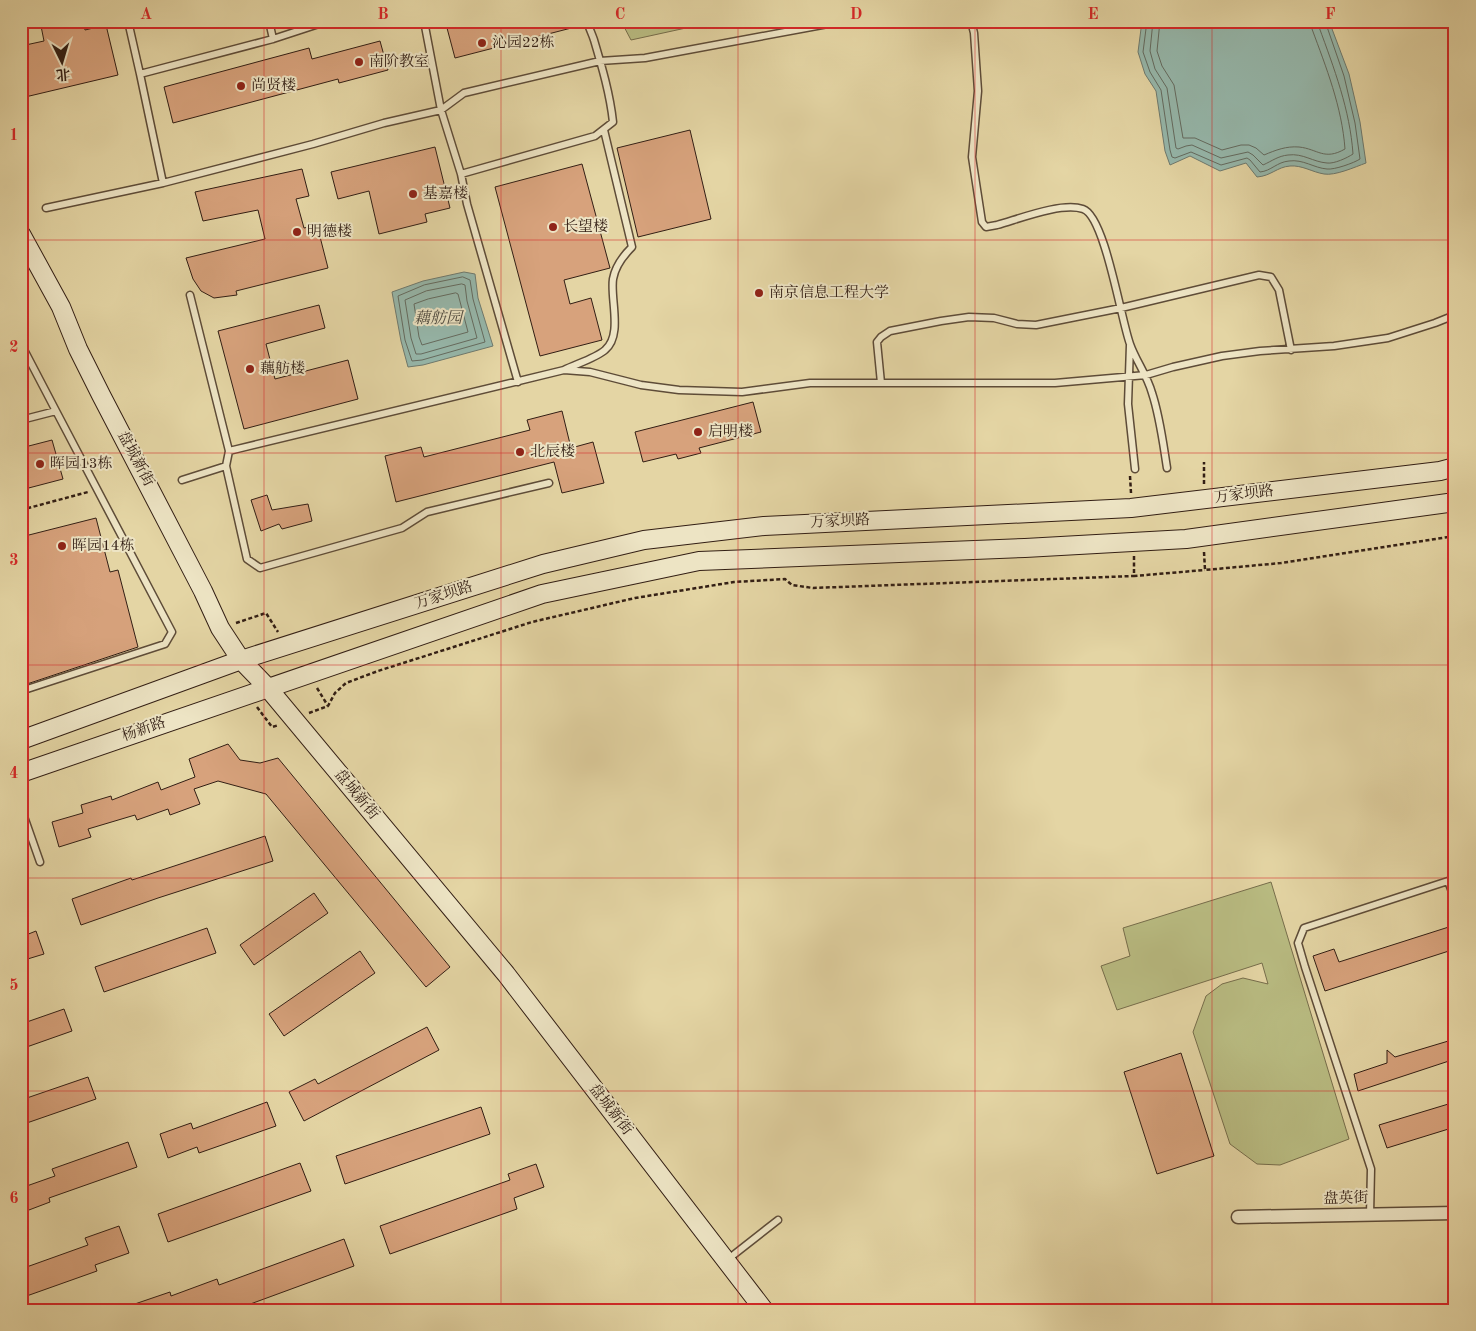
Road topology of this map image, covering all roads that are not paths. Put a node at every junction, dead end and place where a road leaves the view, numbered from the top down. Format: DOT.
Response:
graph roads {
  1 [pos="128,21"];
  2 [pos="269,21"];
  3 [pos="328,21"];
  4 [pos="424,21"];
  5 [pos="587,21"];
  6 [pos="844,21"];
  7 [pos="972,21"];
  8 [pos="273,39"];
  9 [pos="600,61"];
  10 [pos="140,74"];
  11 [pos="441,110"];
  12 [pos="604,130"];
  13 [pos="461,174"];
  14 [pos="163,183"];
  15 [pos="46,208"];
  16 [pos="21,234"];
  17 [pos="190,295"];
  18 [pos="1121,308"];
  19 [pos="1455,315"];
  20 [pos="21,344"];
  21 [pos="1130,344"];
  22 [pos="1290,350"];
  23 [pos="564,370"];
  24 [pos="1146,375"];
  25 [pos="1129,377"];
  26 [pos="518,382"];
  27 [pos="881,383"];
  28 [pos="56,411"];
  29 [pos="21,420"];
  30 [pos="229,451"];
  31 [pos="226,466"];
  32 [pos="1455,467"];
  33 [pos="1167,468"];
  34 [pos="1135,469"];
  35 [pos="182,480"];
  36 [pos="549,483"];
  37 [pos="1455,502"];
  38 [pos="241,660"];
  39 [pos="267,687"];
  40 [pos="21,690"];
  41 [pos="21,740"];
  42 [pos="21,773"];
  43 [pos="21,808"];
  44 [pos="40,862"];
  45 [pos="1455,900"];
  46 [pos="1455,1213"];
  47 [pos="1370,1215"];
  48 [pos="1238,1217"];
  49 [pos="778,1220"];
  50 [pos="726,1260"];
  51 [pos="764,1310"];
  1 -- 10 [label="lane"];
  2 -- 8 [label="lane"];
  3 -- 8 [label="lane"];
  4 -- 11 [label="lane"];
  5 -- 9 [label="lane"];
  6 -- 9 [label="lane"];
  7 -- 18 [label="lane"];
  8 -- 10 [label="lane"];
  9 -- 11 [label="lane"];
  9 -- 12 [label="lane"];
  10 -- 14 [label="lane"];
  11 -- 13 [label="lane"];
  11 -- 14 [label="lane"];
  12 -- 13 [label="lane"];
  12 -- 23 [label="lane"];
  13 -- 26 [label="lane"];
  14 -- 15 [label="lane"];
  16 -- 38 [label="main road, 盘城新街"];
  17 -- 30 [label="lane"];
  18 -- 21 [label="lane"];
  18 -- 22 [label="lane"];
  18 -- 27 [label="lane"];
  19 -- 22 [label="lane"];
  20 -- 28 [label="lane"];
  21 -- 24 [label="lane"];
  21 -- 25 [label="lane"];
  22 -- 24 [label="lane"];
  23 -- 26 [label="lane"];
  23 -- 27 [label="lane"];
  24 -- 25 [label="lane"];
  24 -- 33 [label="lane"];
  25 -- 27 [label="lane"];
  25 -- 34 [label="lane"];
  26 -- 30 [label="lane"];
  28 -- 29 [label="lane"];
  28 -- 40 [label="lane"];
  30 -- 31 [label="lane"];
  31 -- 35 [label="lane"];
  31 -- 36 [label="lane"];
  32 -- 38 [label="main road, 万家坝路"];
  37 -- 39 [label="main road, 万家坝路"];
  38 -- 39 [label="main road, 盘城新街"];
  38 -- 41 [label="main road"];
  39 -- 42 [label="main road, 杨新路"];
  39 -- 50 [label="main road, 盘城新街"];
  43 -- 44 [label="lane"];
  45 -- 47 [label="lane"];
  46 -- 47 [label="street, 盘英街"];
  47 -- 48 [label="street, 盘英街"];
  49 -- 50 [label="lane"];
  50 -- 51 [label="main road, 盘城新街"];
}
